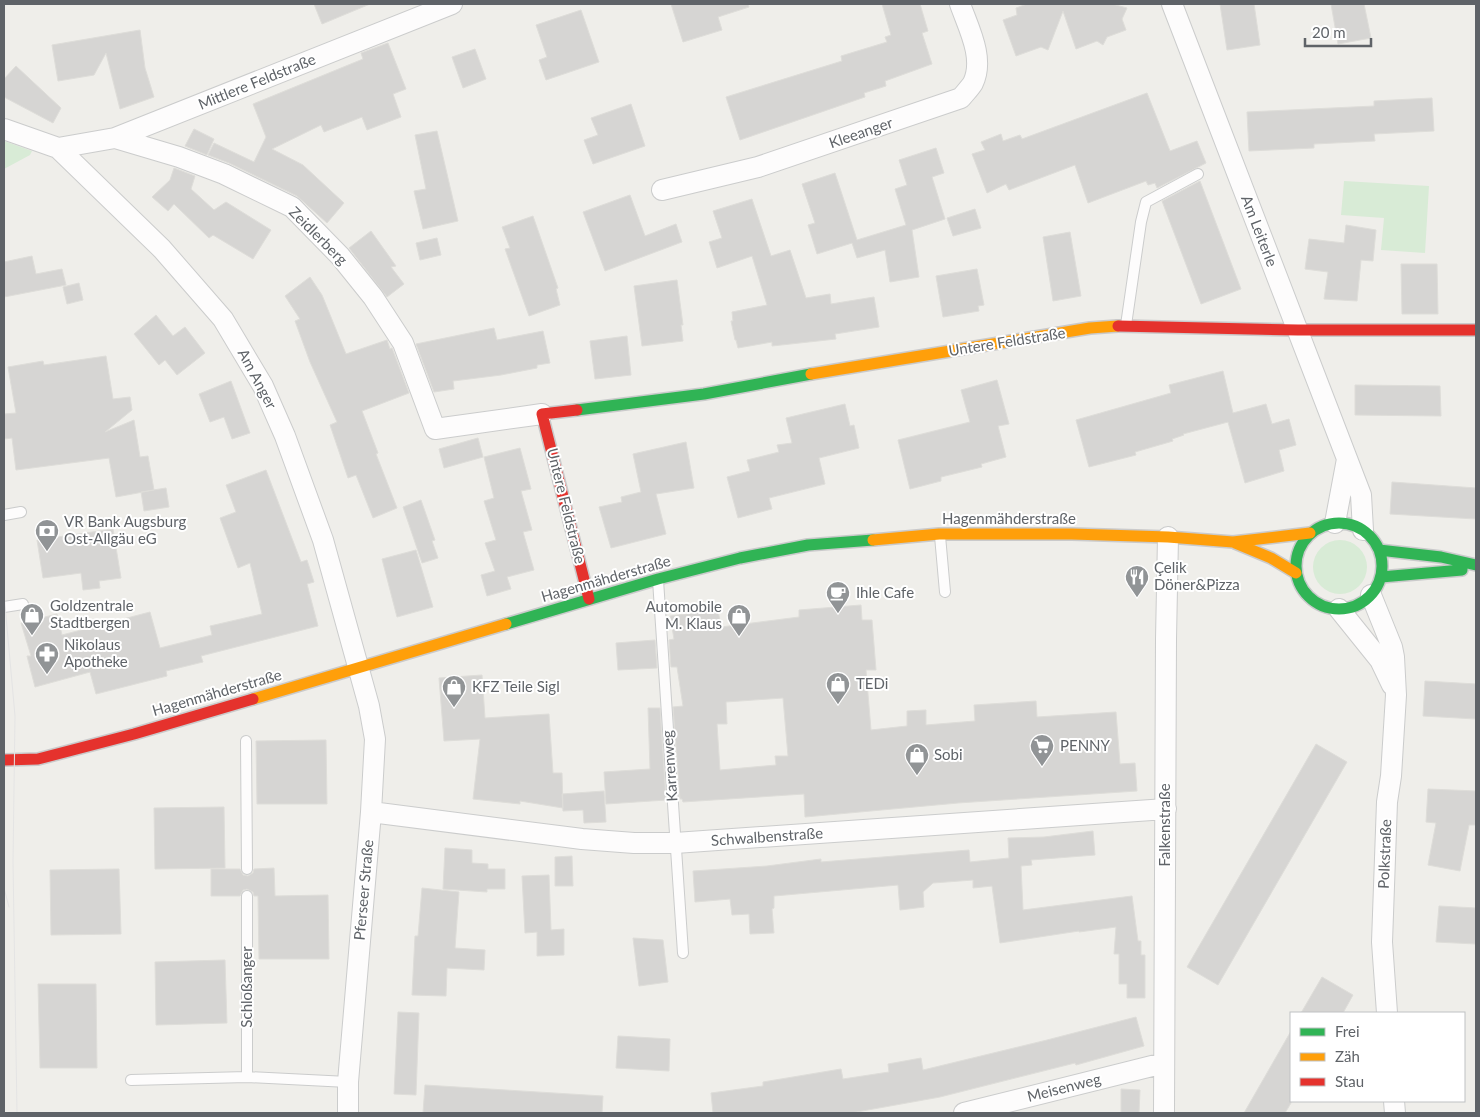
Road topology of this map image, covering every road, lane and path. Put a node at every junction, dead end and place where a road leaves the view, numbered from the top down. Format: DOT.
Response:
graph roads {
  1 [pos="452,4"];
  2 [pos="960,4"];
  3 [pos="1172,4"];
  4 [pos="4,129"];
  5 [pos="115,138"];
  6 [pos="58,148"];
  7 [pos="1198,174"];
  8 [pos="662,190"];
  9 [pos="1126,325"];
  10 [pos="1298,330"];
  11 [pos="1476,330"];
  12 [pos="542,414"];
  13 [pos="435,429"];
  14 [pos="1347,457"];
  15 [pos="21,512"];
  16 [pos="4,515"];
  17 [pos="1335,522"];
  18 [pos="1363,530"];
  19 [pos="1310,533"];
  20 [pos="939,534"];
  21 [pos="1168,537"];
  22 [pos="1233,542"];
  23 [pos="1380,550"];
  24 [pos="1476,566"];
  25 [pos="1296,574"];
  26 [pos="1381,577"];
  27 [pos="658,579"];
  28 [pos="945,592"];
  29 [pos="1371,595"];
  30 [pos="588,599"];
  31 [pos="23,604"];
  32 [pos="4,607"];
  33 [pos="1339,609"];
  34 [pos="358,668"];
  35 [pos="1396,695"];
  36 [pos="246,741"];
  37 [pos="4,760"];
  38 [pos="1166,809"];
  39 [pos="370,812"];
  40 [pos="675,843"];
  41 [pos="247,869"];
  42 [pos="247,896"];
  43 [pos="684,953"];
  44 [pos="1387,1012"];
  45 [pos="1164,1063"];
  46 [pos="247,1077"];
  47 [pos="131,1080"];
  48 [pos="348,1082"];
  49 [pos="348,1113"];
  50 [pos="964,1113"];
  51 [pos="1164,1113"];
  1 -- 5 [label="street, Mittlere Feldstraße"];
  2 -- 8 [label="street, Kleeanger"];
  3 -- 10 [label="street, Am Leiterle"];
  4 -- 6 [label="street"];
  5 -- 6 [label="street, Mittlere Feldstraße"];
  5 -- 13 [label="street, Zeidlerberg"];
  6 -- 34 [label="street, Am Anger"];
  7 -- 9 [label="lane"];
  9 -- 10 [label="street, Untere Feldstraße"];
  9 -- 12 [label="street, Untere Feldstraße"];
  10 -- 11 [label="street, Untere Feldstraße"];
  10 -- 14 [label="street, Am Leiterle"];
  12 -- 13 [label="street, Untere Feldstraße"];
  12 -- 30 [label="street, Untere Feldstraße"];
  14 -- 17 [label="street"];
  14 -- 18 [label="street, Am Leiterle"];
  15 -- 16 [label="lane"];
  17 -- 18 [label="street"];
  17 -- 19 [label="street, Hagenmähderstraße"];
  18 -- 23 [label="street"];
  19 -- 22 [label="street, Hagenmähderstraße"];
  19 -- 25 [label="street"];
  20 -- 21 [label="street, Hagenmähderstraße"];
  20 -- 27 [label="street, Hagenmähderstraße"];
  20 -- 28 [label="lane"];
  21 -- 22 [label="street, Hagenmähderstraße"];
  21 -- 38 [label="street, Falkenstraße"];
  22 -- 25 [label="street, Hagenmähderstraße"];
  23 -- 24 [label="street"];
  23 -- 26 [label="street"];
  24 -- 26 [label="street"];
  25 -- 33 [label="street, Hagenmähderstraße"];
  26 -- 29 [label="street"];
  27 -- 30 [label="street, Hagenmähderstraße"];
  27 -- 40 [label="lane, Karrenweg"];
  29 -- 33 [label="street"];
  29 -- 35 [label="street, Polkstraße"];
  30 -- 34 [label="street, Hagenmähderstraße"];
  31 -- 32 [label="lane"];
  33 -- 35 [label="street, Polkstraße"];
  34 -- 37 [label="street, Hagenmähderstraße"];
  34 -- 39 [label="street, Pferseer Straße"];
  35 -- 44 [label="street, Polkstraße"];
  36 -- 41 [label="lane"];
  38 -- 40 [label="street, Schwalbenstraße"];
  38 -- 45 [label="street, Falkenstraße"];
  39 -- 40 [label="street, Schwalbenstraße"];
  39 -- 48 [label="street, Pferseer Straße"];
  40 -- 43 [label="lane, Karrenweg"];
  42 -- 46 [label="lane, Schloßanger"];
  45 -- 50 [label="street, Meisenweg"];
  45 -- 51 [label="street, Falkenstraße"];
  46 -- 47 [label="lane"];
  46 -- 48 [label="lane"];
  48 -- 49 [label="street, Pferseer Straße"];
}
